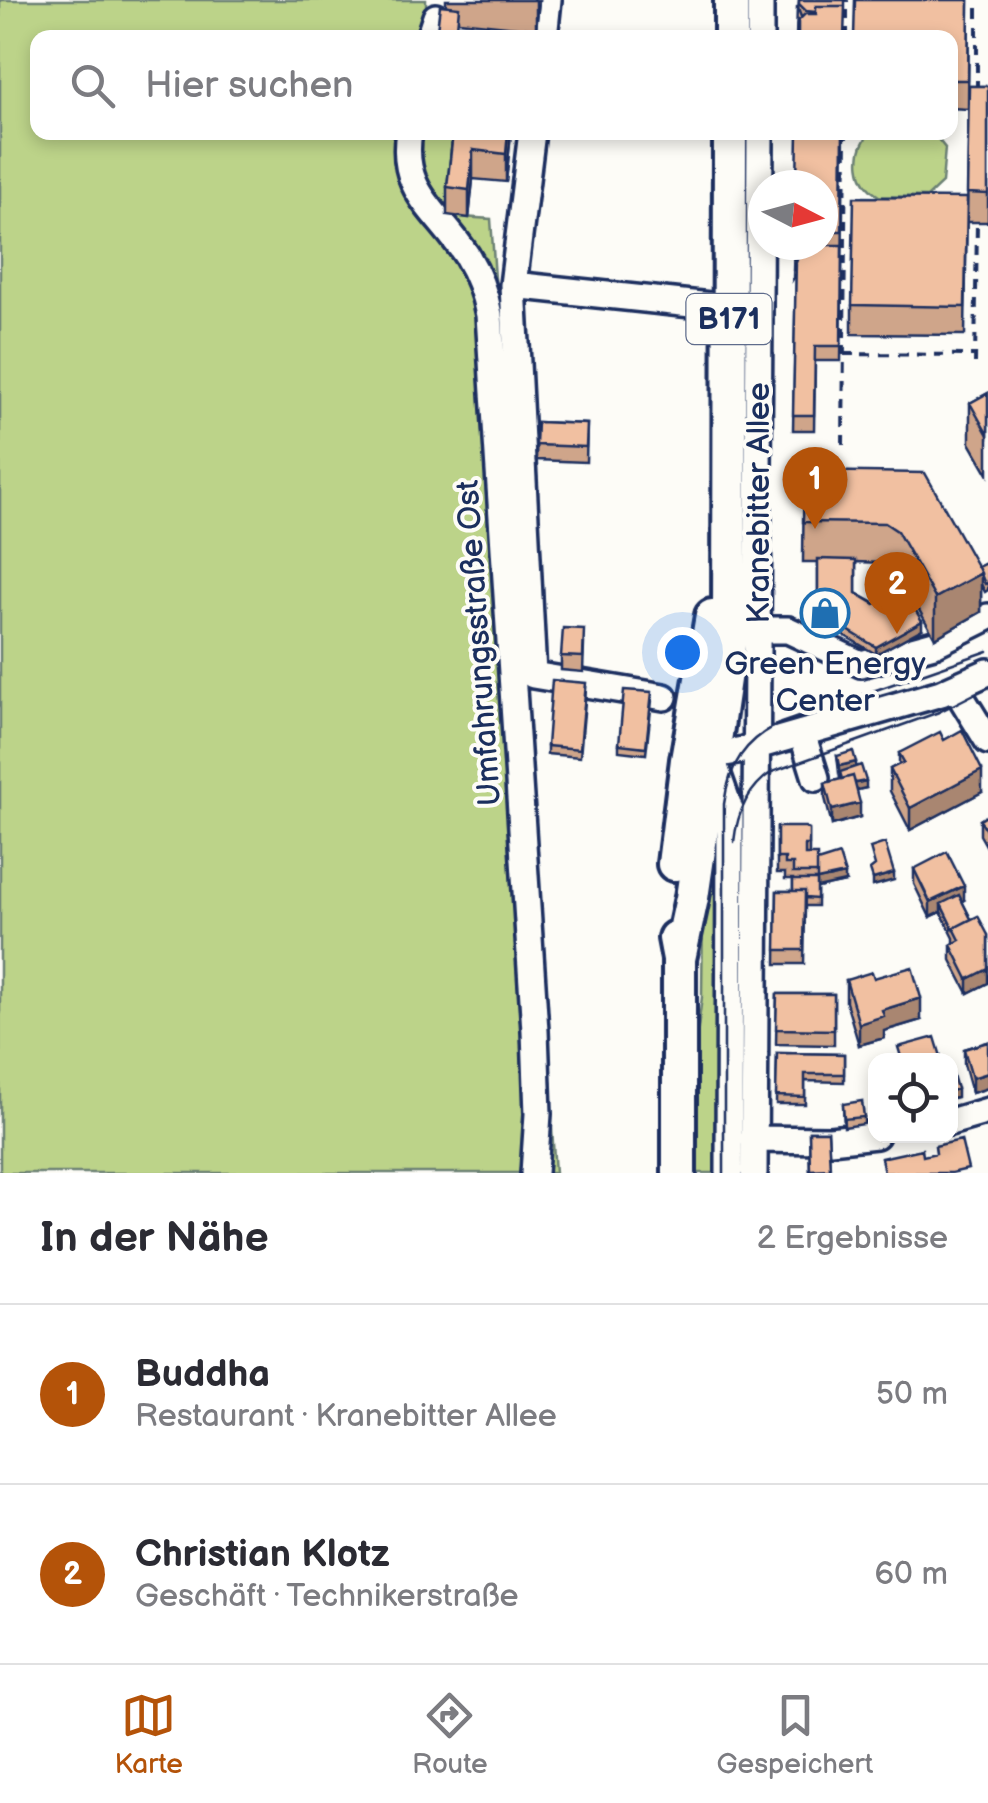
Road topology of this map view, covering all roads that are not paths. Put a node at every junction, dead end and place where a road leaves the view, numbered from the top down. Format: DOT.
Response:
graph roads {
  1 [pos="548,0"];
  2 [pos="731,0"];
  3 [pos="760,0"];
  4 [pos="545,30"];
  5 [pos="731,30"];
  6 [pos="760,30"];
  7 [pos="408,140"];
  8 [pos="531,140"];
  9 [pos="730,140"];
  10 [pos="760,140"];
  11 [pos="513,285"];
  12 [pos="729,308"];
  13 [pos="988,618"];
  14 [pos="757,630"];
  15 [pos="988,672"];
  16 [pos="956,688"];
  17 [pos="664,698"];
  18 [pos="802,733"];
  19 [pos="988,741"];
  20 [pos="756,746"];
  21 [pos="699,758"];
  22 [pos="816,778"];
  23 [pos="730,810"];
  24 [pos="988,1112"];
  25 [pos="958,1120"];
  26 [pos="868,1136"];
  27 [pos="753,1139"];
  28 [pos="534,1173"];
  29 [pos="679,1173"];
  30 [pos="729,1173"];
  31 [pos="754,1173"];
  1 -- 4 [label="street"];
  2 -- 5 [label="main road"];
  3 -- 6 [label="street"];
  7 -- 28 [label="street, Umfahrungsstraße Ost"];
  8 -- 11 [label="street"];
  9 -- 12 [label="main road, Kranebitter Allee / B171"];
  10 -- 14 [label="street, Kranebitter Allee"];
  11 -- 12 [label="street"];
  11 -- 17 [label="street"];
  12 -- 21 [label="main road, Kranebitter Allee / B171"];
  13 -- 14 [label="street"];
  14 -- 20 [label="street, Kranebitter Allee"];
  15 -- 16 [label="street"];
  16 -- 18 [label="street"];
  16 -- 19 [label="street"];
  18 -- 20 [label="street"];
  18 -- 22 [label="street"];
  20 -- 21 [label="street"];
  20 -- 23 [label="street"];
  20 -- 27 [label="street, Kranebitter Allee"];
  21 -- 23 [label="street"];
  21 -- 29 [label="main road, Kranebitter Allee / B171"];
  23 -- 30 [label="street"];
  24 -- 25 [label="street"];
  26 -- 27 [label="street"];
  27 -- 31 [label="street, Kranebitter Allee"];
}
